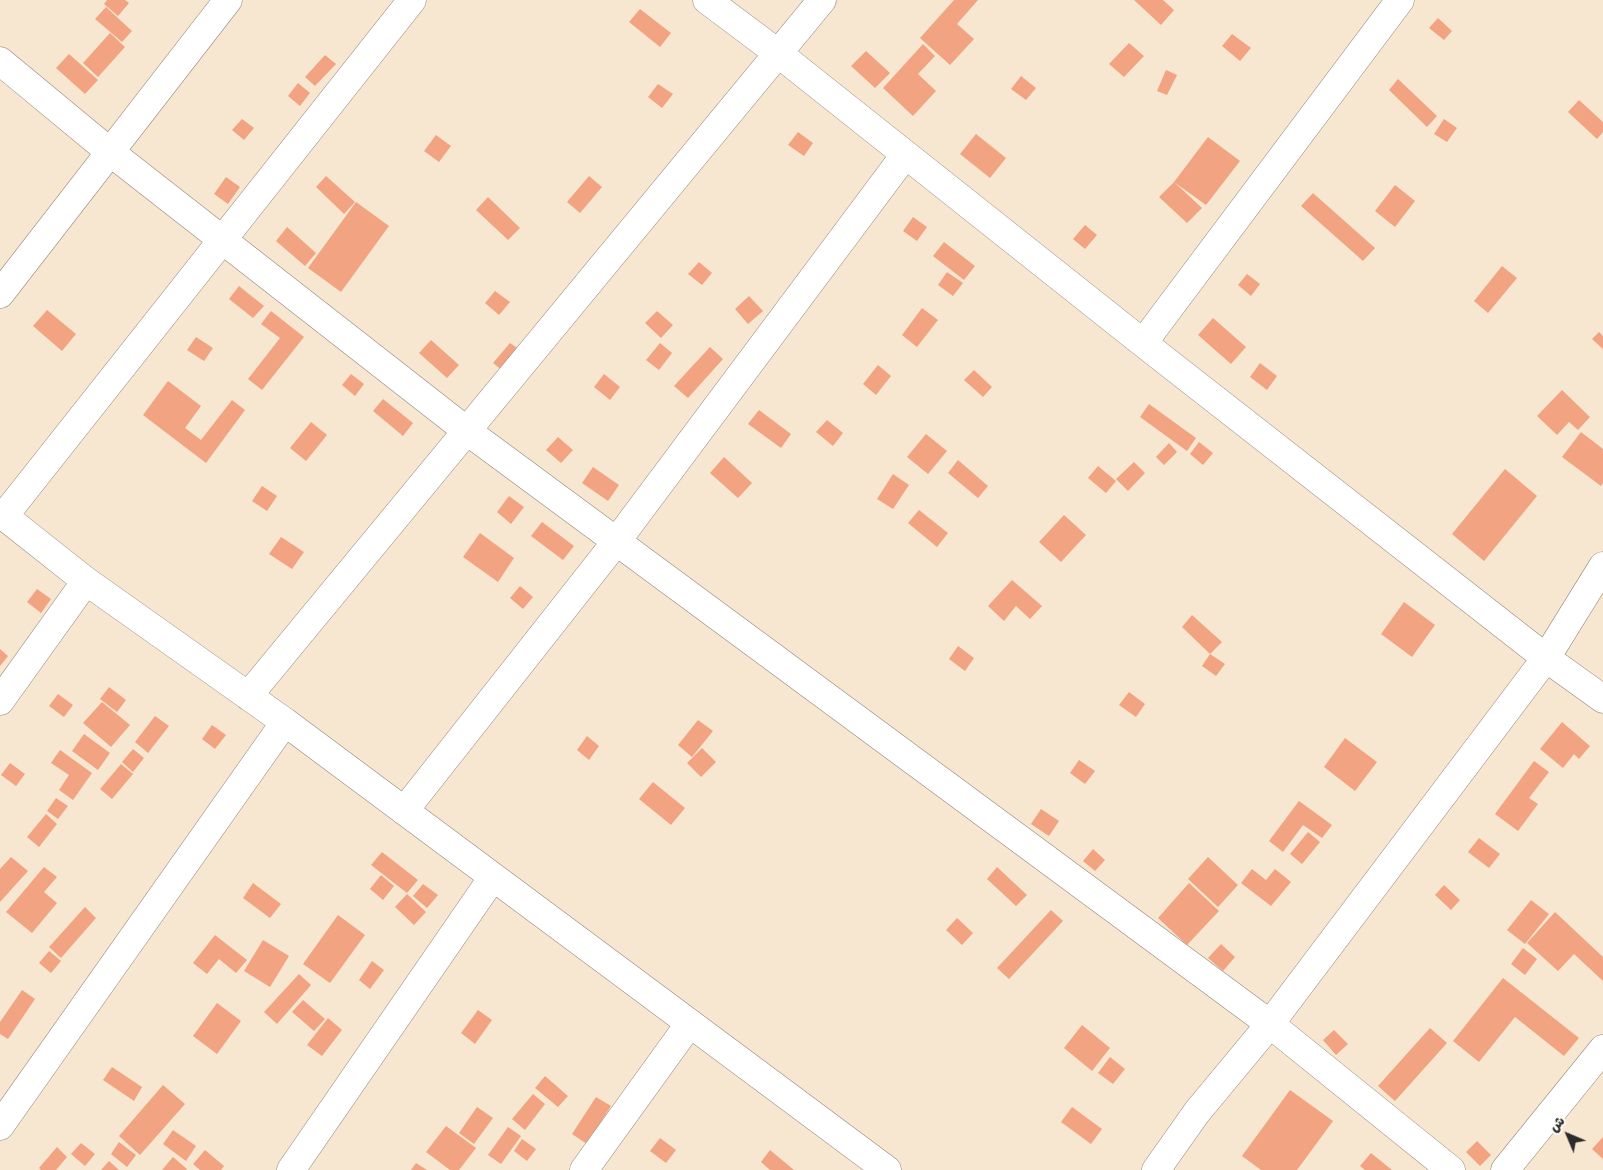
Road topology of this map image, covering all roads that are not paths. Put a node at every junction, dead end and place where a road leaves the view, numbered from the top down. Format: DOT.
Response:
graph roads {
  1 [pos="228,0"];
  2 [pos="412,0"];
  3 [pos="707,0"];
  4 [pos="822,0"];
  5 [pos="1400,0"];
  6 [pos="779,54"];
  7 [pos="0,61"];
  8 [pos="110,152"];
  9 [pos="905,155"];
  10 [pos="222,239"];
  11 [pos="0,294"];
  12 [pos="1143,343"];
  13 [pos="467,431"];
  14 [pos="2,514"];
  15 [pos="616,542"];
  16 [pos="1603,566"];
  17 [pos="86,581"];
  18 [pos="1546,658"];
  19 [pos="248,696"];
  20 [pos="1603,699"];
  21 [pos="0,701"];
  22 [pos="285,722"];
  23 [pos="404,811"];
  24 [pos="493,878"];
  25 [pos="690,1023"];
  26 [pos="1270,1024"];
  27 [pos="1603,1048"];
  28 [pos="0,1126"];
  29 [pos="859,1162"];
  30 [pos="291,1170"];
  31 [pos="584,1170"];
  32 [pos="887,1170"];
  33 [pos="1156,1170"];
  34 [pos="1451,1170"];
  35 [pos="1505,1170"];
  1 -- 8 [label="street"];
  2 -- 10 [label="street"];
  3 -- 6 [label="street"];
  4 -- 6 [label="street"];
  5 -- 12 [label="street"];
  6 -- 9 [label="street"];
  6 -- 13 [label="street"];
  7 -- 8 [label="street"];
  8 -- 10 [label="street"];
  8 -- 11 [label="street"];
  9 -- 12 [label="street"];
  9 -- 15 [label="street"];
  10 -- 13 [label="street"];
  10 -- 14 [label="street"];
  12 -- 18 [label="street"];
  13 -- 15 [label="street"];
  13 -- 19 [label="street"];
  14 -- 17 [label="street"];
  15 -- 23 [label="street"];
  15 -- 26 [label="street"];
  16 -- 18 [label="street"];
  17 -- 19 [label="street"];
  17 -- 21 [label="street"];
  18 -- 20 [label="street"];
  18 -- 26 [label="street"];
  19 -- 22 [label="street"];
  22 -- 23 [label="street"];
  22 -- 28 [label="street"];
  23 -- 24 [label="street"];
  24 -- 25 [label="street"];
  24 -- 30 [label="street"];
  25 -- 29 [label="street"];
  25 -- 31 [label="street"];
  26 -- 33 [label="street"];
  26 -- 34 [label="street"];
  27 -- 35 [label="street"];
  29 -- 32 [label="street"];
}
